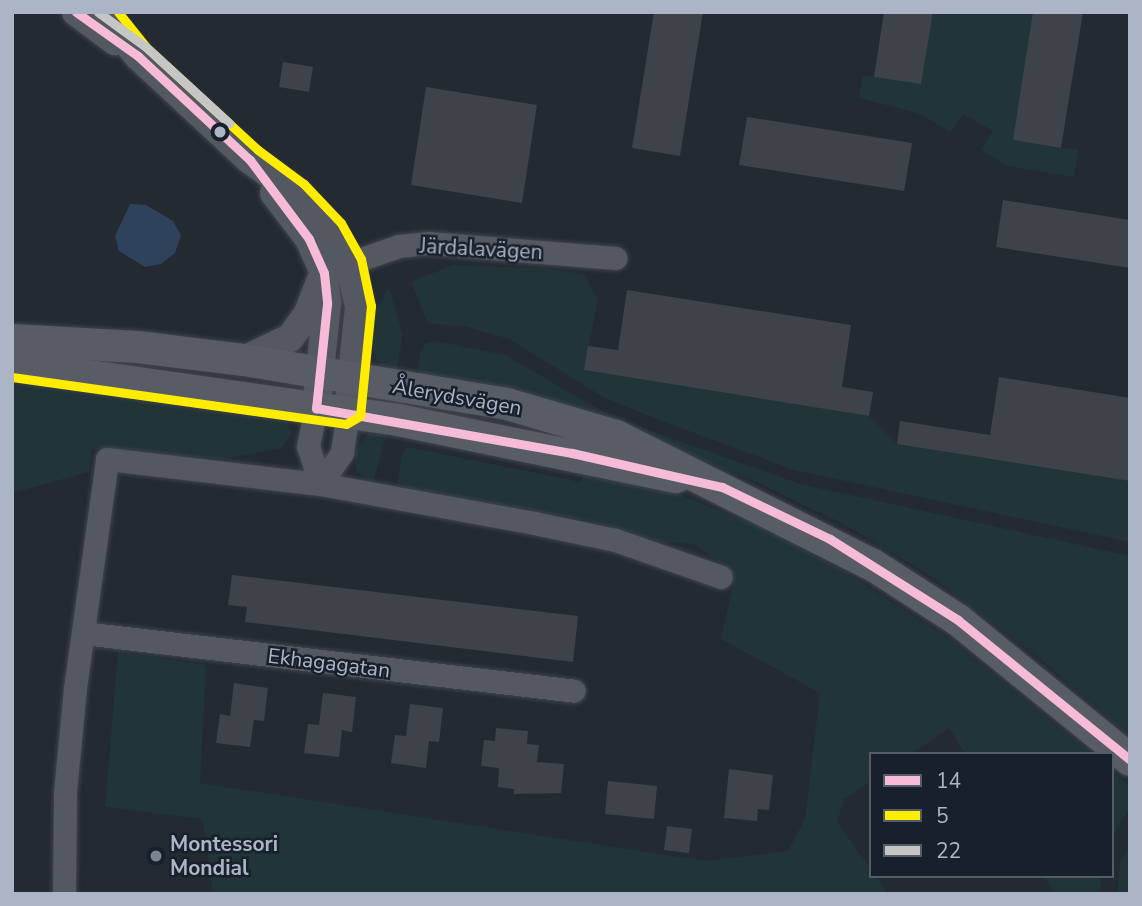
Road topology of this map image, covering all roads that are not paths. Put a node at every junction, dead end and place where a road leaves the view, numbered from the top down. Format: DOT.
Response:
graph roads {
  1 [pos="76,12"];
  2 [pos="102,12"];
  3 [pos="138,56"];
  4 [pos="615,258"];
  5 [pos="336,268"];
  6 [pos="12,340"];
  7 [pos="244,360"];
  8 [pos="12,365"];
  9 [pos="321,375"];
  10 [pos="352,379"];
  11 [pos="316,408"];
  12 [pos="348,412"];
  13 [pos="320,484"];
  14 [pos="722,487"];
  15 [pos="721,577"];
  16 [pos="83,633"];
  17 [pos="574,691"];
  18 [pos="1130,760"];
  19 [pos="64,894"];
  1 -- 3 [label="street"];
  2 -- 3 [label="street"];
  3 -- 5 [label="street"];
  4 -- 5 [label="street, Järdalavägen"];
  5 -- 7 [label="street"];
  5 -- 9 [label="street"];
  5 -- 10 [label="street"];
  6 -- 7 [label="main road, Ålerydsvägen"];
  7 -- 9 [label="main road, Ålerydsvägen"];
  8 -- 11 [label="main road, Ålerydsvägen"];
  9 -- 10 [label="main road, Ålerydsvägen"];
  9 -- 11 [label="street"];
  10 -- 12 [label="street"];
  10 -- 14 [label="main road, Ålerydsvägen"];
  11 -- 12 [label="main road, Ålerydsvägen"];
  11 -- 13 [label="street"];
  12 -- 13 [label="street"];
  12 -- 14 [label="main road, Ålerydsvägen"];
  13 -- 15 [label="street"];
  13 -- 16 [label="street"];
  14 -- 18 [label="main road, Ålerydsvägen"];
  16 -- 17 [label="street, Ekhagagatan"];
  16 -- 19 [label="street"];
}
